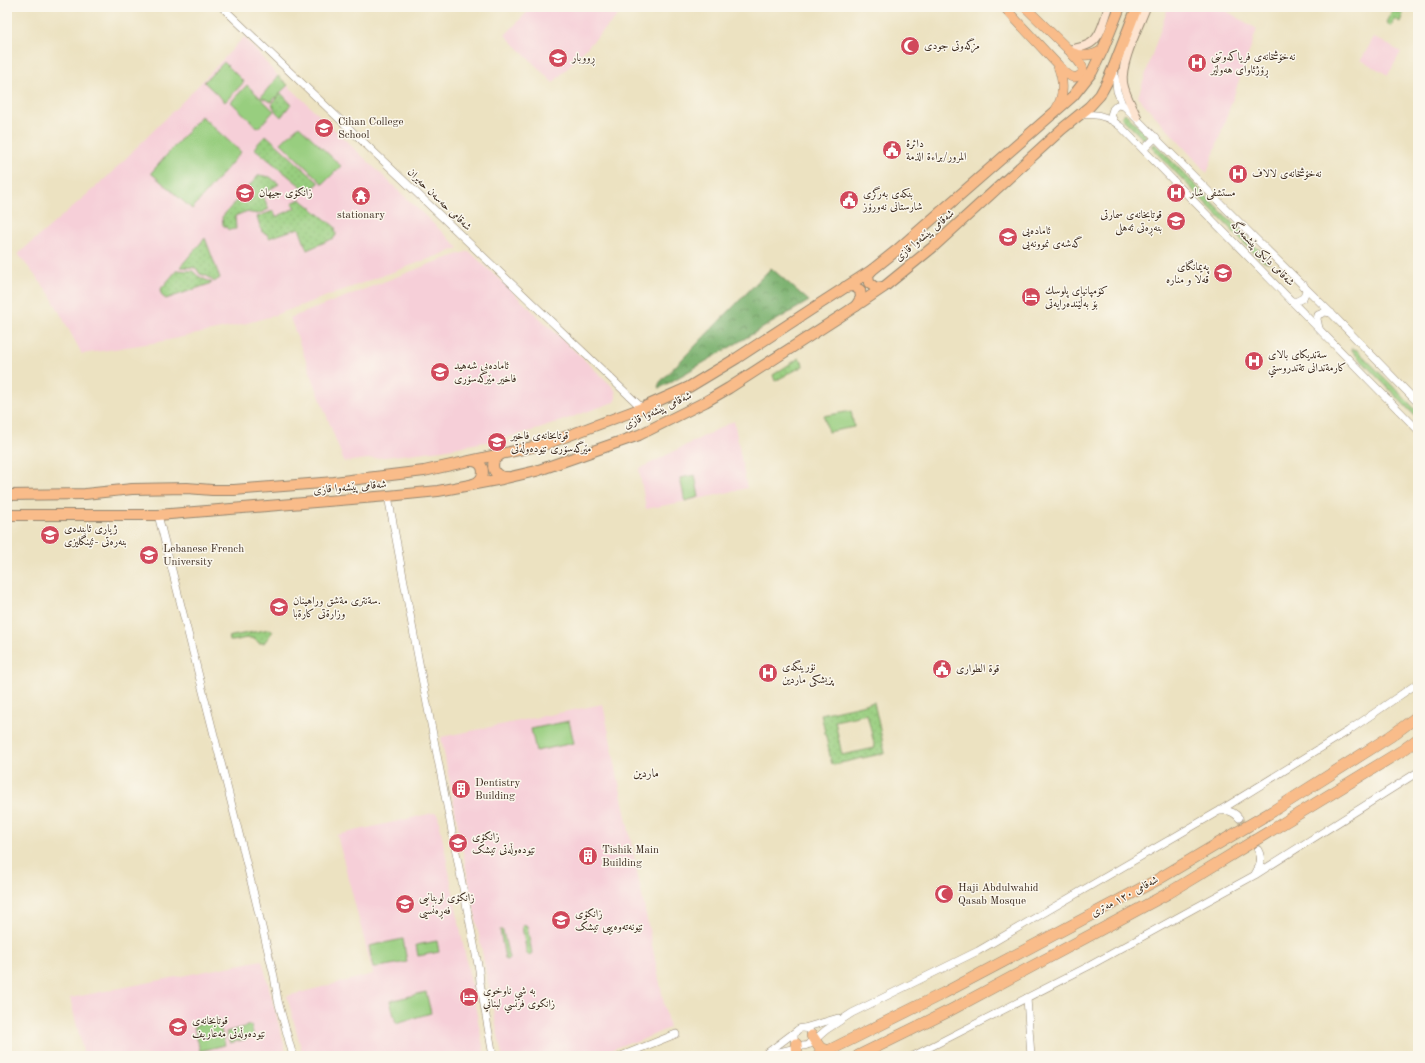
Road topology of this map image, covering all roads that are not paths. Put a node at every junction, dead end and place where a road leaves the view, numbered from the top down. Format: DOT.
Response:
graph roads {
  1 [pos="222,7"];
  2 [pos="1004,7"];
  3 [pos="1025,7"];
  4 [pos="1109,7"];
  5 [pos="1120,7"];
  6 [pos="1137,7"];
  7 [pos="1146,7"];
  8 [pos="1104,49"];
  9 [pos="1068,50"];
  10 [pos="1124,51"];
  11 [pos="1057,64"];
  12 [pos="1114,66"];
  13 [pos="1125,106"];
  14 [pos="1052,115"];
  15 [pos="1079,116"];
  16 [pos="1137,117"];
  17 [pos="1114,121"];
  18 [pos="1156,136"];
  19 [pos="1144,149"];
  20 [pos="872,270"];
  21 [pos="1304,285"];
  22 [pos="884,286"];
  23 [pos="844,288"];
  24 [pos="1292,301"];
  25 [pos="856,306"];
  26 [pos="1331,313"];
  27 [pos="1319,328"];
  28 [pos="1418,403"];
  29 [pos="642,408"];
  30 [pos="1418,430"];
  31 [pos="500,455"];
  32 [pos="470,461"];
  33 [pos="510,477"];
  34 [pos="473,484"];
  35 [pos="7,495"];
  36 [pos="388,496"];
  37 [pos="7,515"];
  38 [pos="158,515"];
  39 [pos="1418,683"];
  40 [pos="1418,716"];
  41 [pos="1418,739"];
  42 [pos="1418,772"];
  43 [pos="1219,811"];
  44 [pos="1238,818"];
  45 [pos="1258,850"];
  46 [pos="1255,875"];
  47 [pos="274,976"];
  48 [pos="1027,998"];
  49 [pos="852,1013"];
  50 [pos="804,1028"];
  51 [pos="795,1032"];
  52 [pos="676,1034"];
  53 [pos="804,1045"];
  54 [pos="829,1051"];
  55 [pos="293,1056"];
  56 [pos="296,1056"];
  57 [pos="492,1056"];
  58 [pos="621,1056"];
  59 [pos="764,1056"];
  60 [pos="818,1056"];
  61 [pos="858,1056"];
  62 [pos="913,1056"];
  63 [pos="1030,1056"];
  1 -- 29 [label="street, شەقامی حەسەن حەیران"];
  2 -- 11 [label="main road"];
  3 -- 9 [label="main road"];
  4 -- 9 [label="main road"];
  5 -- 8 [label="highway, شەقامی پێشەوا قازی"];
  6 -- 10 [label="highway, شەقامی پێشەوا قازی"];
  7 -- 10 [label="main road"];
  8 -- 9 [label="main road"];
  8 -- 14 [label="highway, شەقامی پێشەوا قازی"];
  9 -- 11 [label="main road"];
  10 -- 12 [label="highway, شەقامی پێشەوا قازی"];
  10 -- 16 [label="main road"];
  11 -- 14 [label="main road"];
  12 -- 13 [label="street, شەقامی دایکی پێشمەرگە"];
  12 -- 15 [label="highway, شەقامی پێشەوا قازی"];
  13 -- 16 [label="street, شەقامی دایکی پێشمەرگە"];
  13 -- 17 [label="street"];
  14 -- 20 [label="highway, شەقامی پێشەوا قازی"];
  15 -- 17 [label="street, شەقامی دایکی پێشمەرگە"];
  15 -- 22 [label="highway, شەقامی پێشەوا قازی"];
  16 -- 18 [label="street, شەقامی دایکی پێشمەرگە"];
  17 -- 19 [label="street, شەقامی دایکی پێشمەرگە"];
  18 -- 19 [label="street"];
  18 -- 21 [label="street, شەقامی دایکی پێشمەرگە"];
  19 -- 24 [label="street, شەقامی دایکی پێشمەرگە"];
  20 -- 22 [label="highway"];
  20 -- 23 [label="highway, شەقامی پێشەوا قازی"];
  21 -- 24 [label="street"];
  21 -- 26 [label="street, شەقامی دایکی پێشمەرگە"];
  22 -- 25 [label="highway, شەقامی پێشەوا قازی"];
  23 -- 25 [label="highway"];
  23 -- 29 [label="highway, شەقامی پێشەوا قازی"];
  24 -- 27 [label="street, شەقامی دایکی پێشمەرگە"];
  25 -- 33 [label="highway, شەقامی پێشەوا قازی"];
  26 -- 27 [label="street"];
  26 -- 28 [label="street, شەقامی دایکی پێشمەرگە"];
  27 -- 30 [label="street, شەقامی دایکی پێشمەرگە"];
  29 -- 31 [label="highway, شەقامی پێشەوا قازی"];
  31 -- 32 [label="highway, شەقامی پێشەوا قازی"];
  31 -- 33 [label="highway"];
  32 -- 34 [label="highway"];
  32 -- 35 [label="highway, شەقامی پێشەوا قازی"];
  33 -- 34 [label="highway, شەقامی پێشەوا قازی"];
  34 -- 36 [label="highway, شەقامی پێشەوا قازی"];
  36 -- 38 [label="highway, شەقامی پێشەوا قازی"];
  36 -- 57 [label="street"];
  37 -- 38 [label="highway, شەقامی پێشەوا قازی"];
  38 -- 47 [label="street"];
  39 -- 43 [label="street"];
  40 -- 54 [label="highway, شەقامی ١٢٠ مەتری"];
  41 -- 61 [label="highway, شەقامی ١٢٠ مەتری"];
  42 -- 46 [label="street"];
  43 -- 44 [label="street"];
  43 -- 49 [label="street"];
  45 -- 46 [label="street"];
  46 -- 48 [label="street"];
  47 -- 55 [label="street"];
  47 -- 56 [label="street"];
  48 -- 62 [label="street"];
  48 -- 63 [label="street"];
  49 -- 50 [label="street"];
  49 -- 53 [label="street"];
  50 -- 51 [label="street"];
  50 -- 53 [label="street"];
  51 -- 53 [label="street"];
  51 -- 59 [label="street"];
  52 -- 58 [label="street"];
  53 -- 54 [label="highway"];
  53 -- 59 [label="street"];
  54 -- 60 [label="highway, شەقامی ١٢٠ مەتری"];
}
